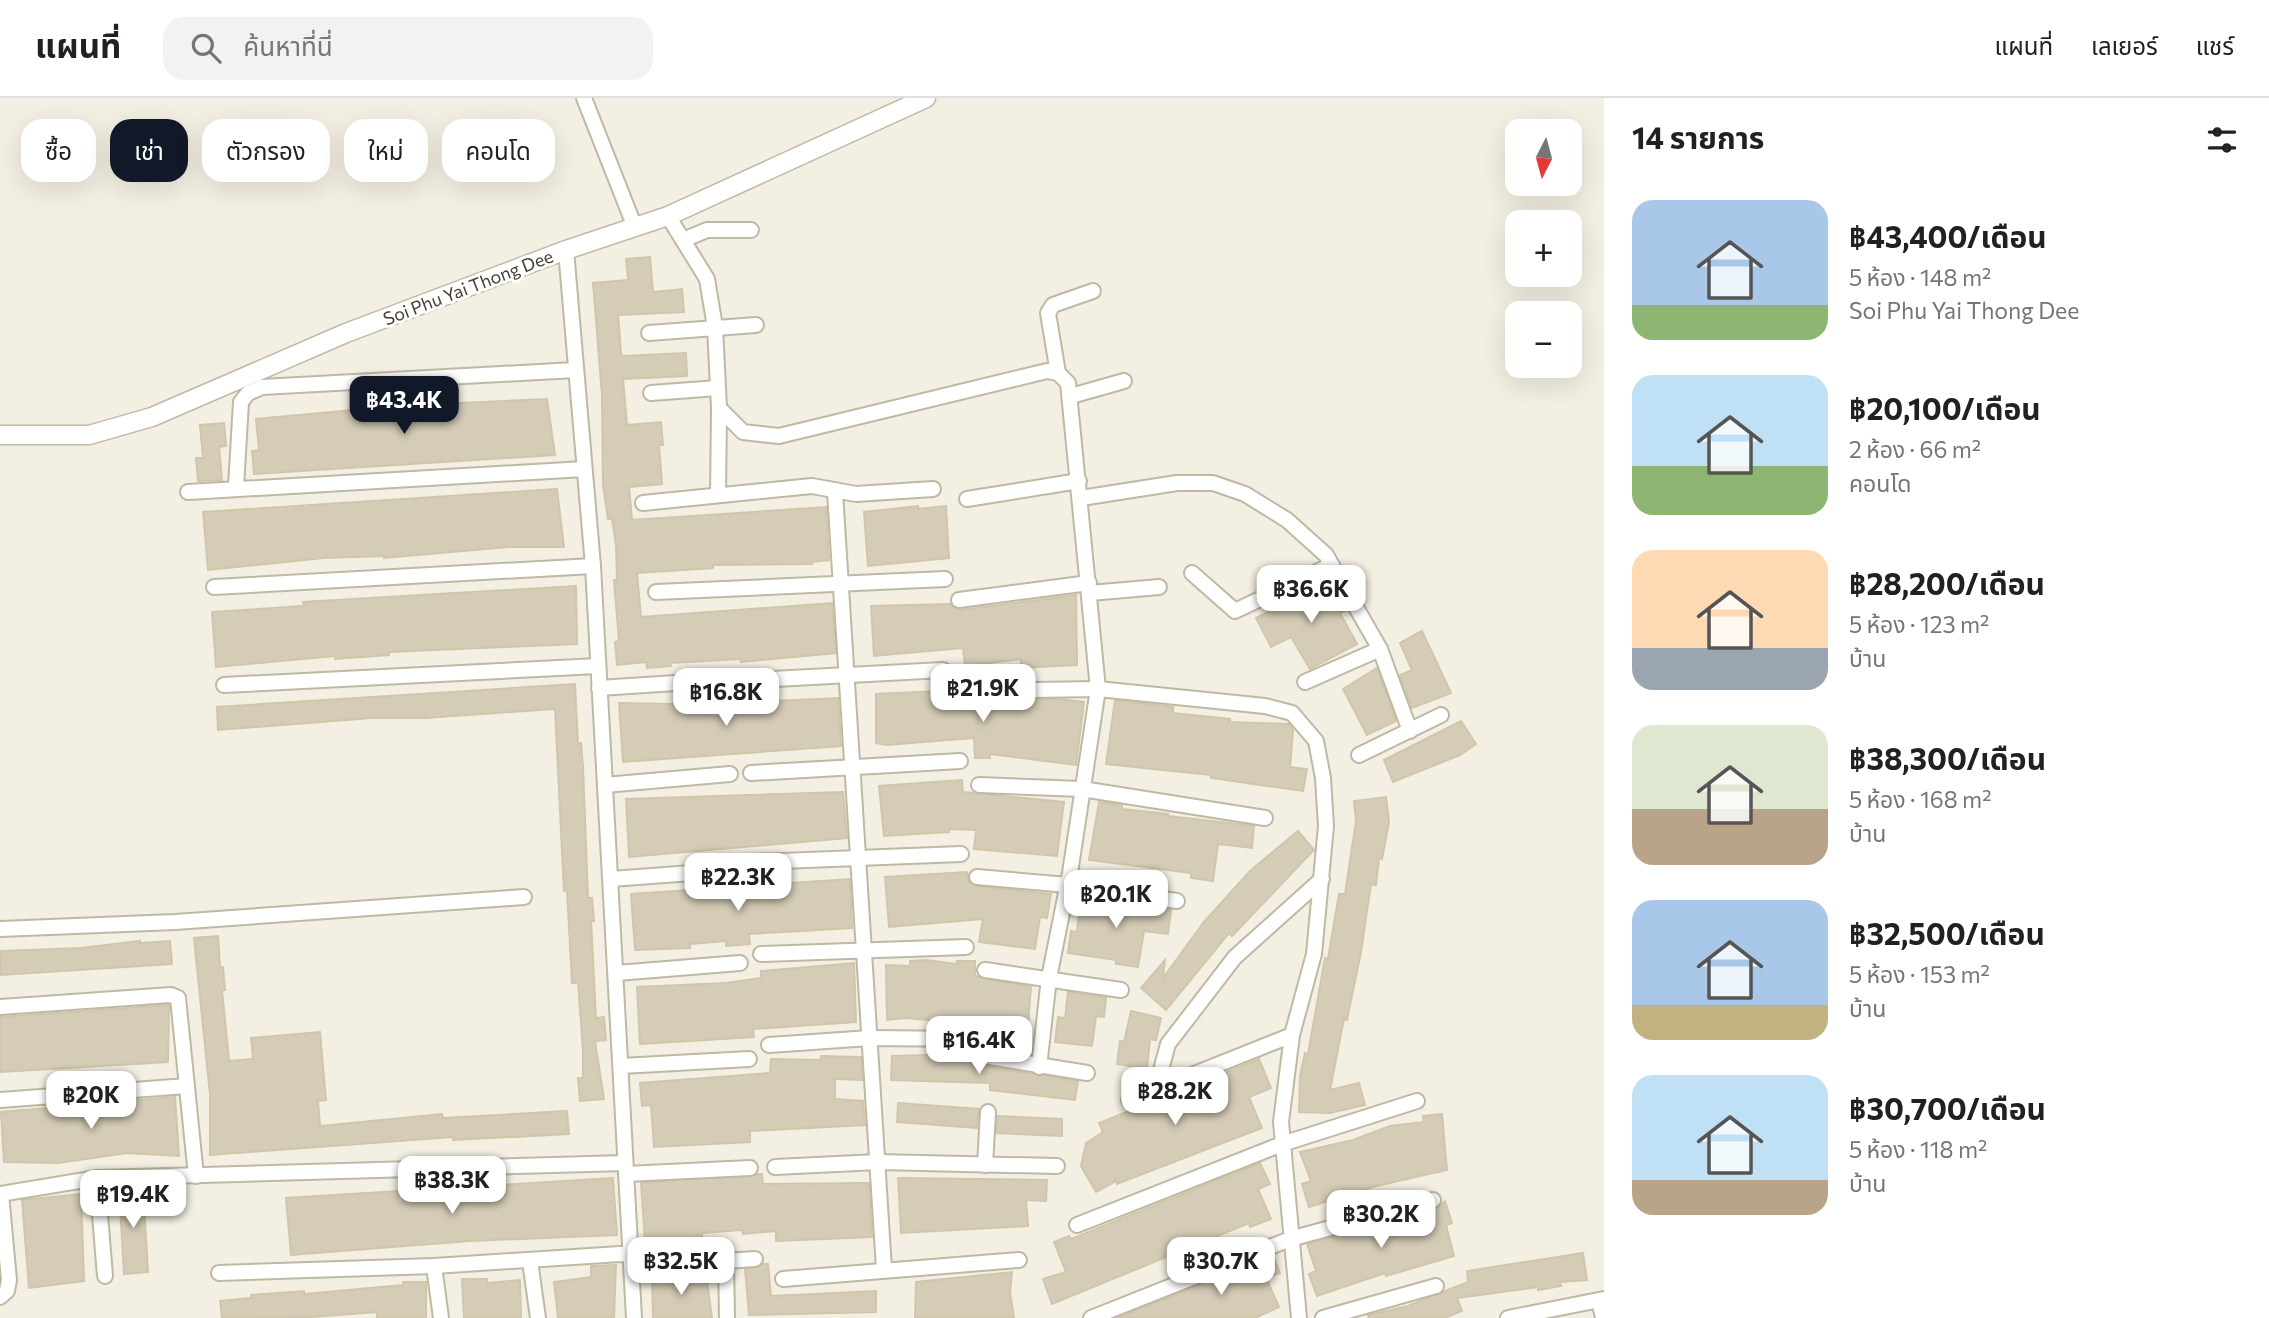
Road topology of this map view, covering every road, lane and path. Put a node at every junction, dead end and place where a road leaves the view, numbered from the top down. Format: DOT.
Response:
graph roads {
  1 [pos="926,98"];
  2 [pos="586,99"];
  3 [pos="668,216"];
  4 [pos="634,225"];
  5 [pos="751,230"];
  6 [pos="683,240"];
  7 [pos="566,250"];
  8 [pos="1093,291"];
  9 [pos="756,325"];
  10 [pos="715,327"];
  11 [pos="649,333"];
  12 [pos="575,370"];
  13 [pos="1058,373"];
  14 [pos="1124,381"];
  15 [pos="718,388"];
  16 [pos="651,393"];
  17 [pos="1071,396"];
  18 [pos="719,408"];
  19 [pos="0,435"];
  20 [pos="584,469"];
  21 [pos="1079,481"];
  22 [pos="236,487"];
  23 [pos="933,489"];
  24 [pos="188,492"];
  25 [pos="835,492"];
  26 [pos="718,495"];
  27 [pos="1081,498"];
  28 [pos="967,499"];
  29 [pos="643,503"];
  30 [pos="1331,565"];
  31 [pos="593,566"];
  32 [pos="1192,573"];
  33 [pos="945,579"];
  34 [pos="841,582"];
  35 [pos="214,587"];
  36 [pos="1159,587"];
  37 [pos="1089,588"];
  38 [pos="656,592"];
  39 [pos="959,600"];
  40 [pos="1380,649"];
  41 [pos="598,666"];
  42 [pos="943,670"];
  43 [pos="847,675"];
  44 [pos="722,680"];
  45 [pos="755,680"];
  46 [pos="1305,682"];
  47 [pos="224,685"];
  48 [pos="599,688"];
  49 [pos="1098,689"];
  50 [pos="972,691"];
  51 [pos="1441,715"];
  52 [pos="1410,731"];
  53 [pos="1359,755"];
  54 [pos="960,761"];
  55 [pos="853,766"];
  56 [pos="751,773"];
  57 [pos="730,774"];
  58 [pos="605,785"];
  59 [pos="979,785"];
  60 [pos="1082,789"];
  61 [pos="1265,818"];
  62 [pos="961,853"];
  63 [pos="859,858"];
  64 [pos="753,862"];
  65 [pos="732,870"];
  66 [pos="977,877"];
  67 [pos="611,879"];
  68 [pos="1322,879"];
  69 [pos="1068,885"];
  70 [pos="524,897"];
  71 [pos="1177,901"];
  72 [pos="0,929"];
  73 [pos="966,947"];
  74 [pos="864,950"];
  75 [pos="761,954"];
  76 [pos="740,963"];
  77 [pos="985,970"];
  78 [pos="617,973"];
  79 [pos="1049,978"];
  80 [pos="1121,990"];
  81 [pos="0,1007"];
  82 [pos="1292,1035"];
  83 [pos="870,1038"];
  84 [pos="973,1039"];
  85 [pos="769,1045"];
  86 [pos="990,1057"];
  87 [pos="749,1059"];
  88 [pos="621,1066"];
  89 [pos="1039,1067"];
  90 [pos="1087,1073"];
  91 [pos="187,1086"];
  92 [pos="1166,1087"];
  93 [pos="1129,1100"];
  94 [pos="0,1101"];
  95 [pos="1417,1101"];
  96 [pos="988,1112"];
  97 [pos="1282,1144"];
  98 [pos="878,1162"];
  99 [pos="985,1165"];
  100 [pos="1057,1166"];
  101 [pos="775,1167"];
  102 [pos="625,1168"];
  103 [pos="750,1168"];
  104 [pos="196,1175"];
  105 [pos="97,1178"];
  106 [pos="1,1194"];
  107 [pos="1433,1200"];
  108 [pos="1077,1225"];
  109 [pos="1290,1239"];
  110 [pos="630,1255"];
  111 [pos="755,1259"];
  112 [pos="1020,1260"];
  113 [pos="530,1261"];
  114 [pos="726,1261"];
  115 [pos="433,1266"];
  116 [pos="884,1269"];
  117 [pos="219,1273"];
  118 [pos="105,1276"];
  119 [pos="783,1279"];
  120 [pos="1436,1286"];
  121 [pos="0,1297"];
  122 [pos="1602,1299"];
  123 [pos="441,1318"];
  124 [pos="538,1318"];
  125 [pos="634,1318"];
  126 [pos="727,1318"];
  127 [pos="1091,1318"];
  128 [pos="1299,1318"];
  129 [pos="1323,1318"];
  130 [pos="1508,1318"];
  131 [pos="1603,1318"];
  1 -- 3 [label="street, Soi Phu Yai Thong Dee"];
  2 -- 4 [label="street"];
  3 -- 4 [label="street, Soi Phu Yai Thong Dee"];
  3 -- 6 [label="street"];
  4 -- 7 [label="street, Soi Phu Yai Thong Dee"];
  5 -- 6 [label="street"];
  6 -- 10 [label="street"];
  7 -- 12 [label="street"];
  7 -- 19 [label="street, Soi Phu Yai Thong Dee"];
  8 -- 13 [label="street"];
  9 -- 10 [label="street"];
  10 -- 11 [label="street"];
  10 -- 15 [label="street"];
  12 -- 20 [label="street"];
  12 -- 22 [label="street"];
  13 -- 17 [label="street"];
  13 -- 18 [label="street"];
  14 -- 17 [label="street"];
  15 -- 16 [label="street"];
  15 -- 18 [label="street"];
  17 -- 21 [label="street"];
  18 -- 26 [label="street"];
  20 -- 22 [label="street"];
  20 -- 31 [label="street"];
  21 -- 27 [label="street"];
  21 -- 28 [label="street"];
  22 -- 24 [label="street"];
  23 -- 25 [label="street"];
  25 -- 26 [label="street"];
  25 -- 34 [label="street"];
  26 -- 29 [label="street"];
  27 -- 30 [label="street"];
  27 -- 37 [label="street"];
  30 -- 32 [label="street"];
  30 -- 40 [label="street"];
  31 -- 35 [label="street"];
  31 -- 41 [label="street"];
  33 -- 34 [label="street"];
  34 -- 38 [label="street"];
  34 -- 43 [label="street"];
  36 -- 37 [label="street"];
  37 -- 39 [label="street"];
  37 -- 49 [label="street"];
  40 -- 46 [label="street"];
  40 -- 52 [label="street"];
  41 -- 47 [label="street"];
  41 -- 48 [label="street"];
  42 -- 43 [label="street"];
  43 -- 45 [label="street"];
  43 -- 55 [label="street"];
  44 -- 48 [label="street"];
  48 -- 58 [label="street"];
  49 -- 50 [label="street"];
  49 -- 60 [label="street"];
  49 -- 68 [label="street"];
  51 -- 52 [label="street"];
  52 -- 53 [label="street"];
  54 -- 55 [label="street"];
  55 -- 56 [label="street"];
  55 -- 63 [label="street"];
  57 -- 58 [label="street"];
  58 -- 67 [label="street"];
  59 -- 60 [label="street"];
  60 -- 61 [label="street"];
  60 -- 69 [label="street"];
  62 -- 63 [label="street"];
  63 -- 64 [label="street"];
  63 -- 74 [label="street"];
  65 -- 67 [label="street"];
  66 -- 69 [label="street"];
  67 -- 78 [label="street"];
  68 -- 82 [label="street"];
  68 -- 92 [label="street"];
  69 -- 71 [label="street"];
  69 -- 79 [label="street"];
  70 -- 72 [label="street"];
  73 -- 74 [label="street"];
  74 -- 75 [label="street"];
  74 -- 83 [label="street"];
  76 -- 78 [label="street"];
  77 -- 79 [label="street"];
  78 -- 88 [label="street"];
  79 -- 80 [label="street"];
  79 -- 89 [label="street"];
  81 -- 91 [label="street"];
  82 -- 92 [label="street"];
  82 -- 97 [label="street"];
  83 -- 84 [label="street"];
  83 -- 85 [label="street"];
  83 -- 98 [label="street"];
  86 -- 89 [label="street"];
  87 -- 88 [label="street"];
  88 -- 102 [label="street"];
  89 -- 90 [label="street"];
  91 -- 94 [label="street"];
  91 -- 104 [label="street"];
  92 -- 93 [label="street"];
  95 -- 97 [label="street"];
  96 -- 99 [label="street"];
  97 -- 108 [label="street"];
  97 -- 109 [label="street"];
  98 -- 99 [label="street"];
  98 -- 101 [label="street"];
  98 -- 116 [label="street"];
  99 -- 100 [label="street"];
  102 -- 103 [label="street"];
  102 -- 104 [label="street"];
  102 -- 110 [label="street"];
  104 -- 105 [label="street"];
  105 -- 106 [label="street"];
  105 -- 118 [label="street"];
  106 -- 121 [label="street"];
  107 -- 109 [label="street"];
  109 -- 127 [label="street"];
  109 -- 128 [label="street"];
  110 -- 113 [label="street"];
  110 -- 114 [label="street"];
  110 -- 125 [label="street"];
  111 -- 114 [label="street"];
  112 -- 116 [label="street"];
  113 -- 115 [label="street"];
  113 -- 124 [label="street"];
  114 -- 126 [label="street"];
  115 -- 117 [label="street"];
  115 -- 123 [label="street"];
  116 -- 119 [label="street"];
  120 -- 129 [label="street"];
  122 -- 130 [label="street"];
  122 -- 131 [label="street"];
}
